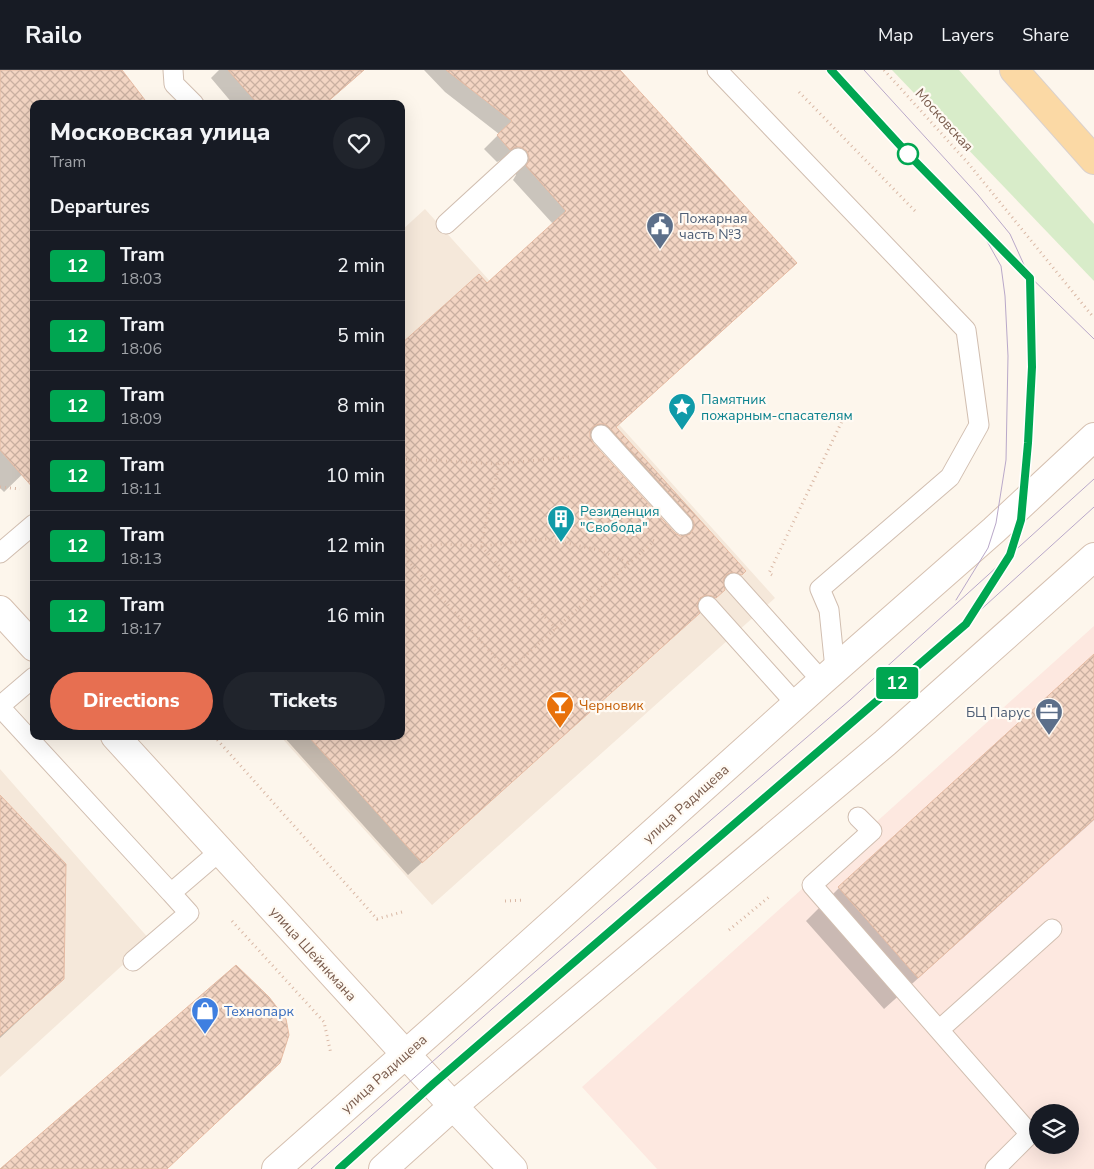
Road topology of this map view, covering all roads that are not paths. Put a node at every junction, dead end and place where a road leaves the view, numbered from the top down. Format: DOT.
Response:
graph roads {
  1 [pos="173,70"];
  2 [pos="717,70"];
  3 [pos="1014,70"];
  4 [pos="190,100"];
  5 [pos="518,158"];
  6 [pos="1094,160"];
  7 [pos="446,224"];
  8 [pos="602,435"];
  9 [pos="1094,437"];
  10 [pos="682,525"];
  11 [pos="30,527"];
  12 [pos="0,553"];
  13 [pos="1094,556"];
  14 [pos="734,583"];
  15 [pos="708,606"];
  16 [pos="0,610"];
  17 [pos="30,643"];
  18 [pos="829,675"];
  19 [pos="30,680"];
  20 [pos="796,704"];
  21 [pos="0,706"];
  22 [pos="30,739"];
  23 [pos="31,740"];
  24 [pos="119,740"];
  25 [pos="858,816"];
  26 [pos="220,851"];
  27 [pos="171,893"];
  28 [pos="1052,929"];
  29 [pos="133,961"];
  30 [pos="939,1030"];
  31 [pos="406,1054"];
  32 [pos="453,1106"];
  33 [pos="276,1169"];
  34 [pos="383,1169"];
  35 [pos="513,1169"];
  36 [pos="995,1169"];
  1 -- 4 [label="lane"];
  2 -- 18 [label="lane"];
  3 -- 6 [label="main road"];
  5 -- 7 [label="lane"];
  8 -- 10 [label="lane"];
  9 -- 18 [label="street, улица Радищева"];
  11 -- 12 [label="lane"];
  13 -- 32 [label="street"];
  14 -- 18 [label="lane"];
  15 -- 20 [label="lane"];
  16 -- 17 [label="street"];
  18 -- 20 [label="street, улица Радищева"];
  19 -- 21 [label="lane"];
  20 -- 31 [label="street, улица Радищева"];
  21 -- 22 [label="lane"];
  23 -- 27 [label="lane"];
  24 -- 26 [label="street, улица Шейнкмана"];
  25 -- 30 [label="lane"];
  26 -- 27 [label="lane"];
  26 -- 31 [label="street, улица Шейнкмана"];
  27 -- 29 [label="lane"];
  28 -- 30 [label="lane"];
  30 -- 36 [label="lane"];
  31 -- 32 [label="street, улица Шейнкмана"];
  31 -- 33 [label="street, улица Радищева"];
  32 -- 34 [label="street"];
  32 -- 35 [label="street, улица Шейнкмана"];
}
